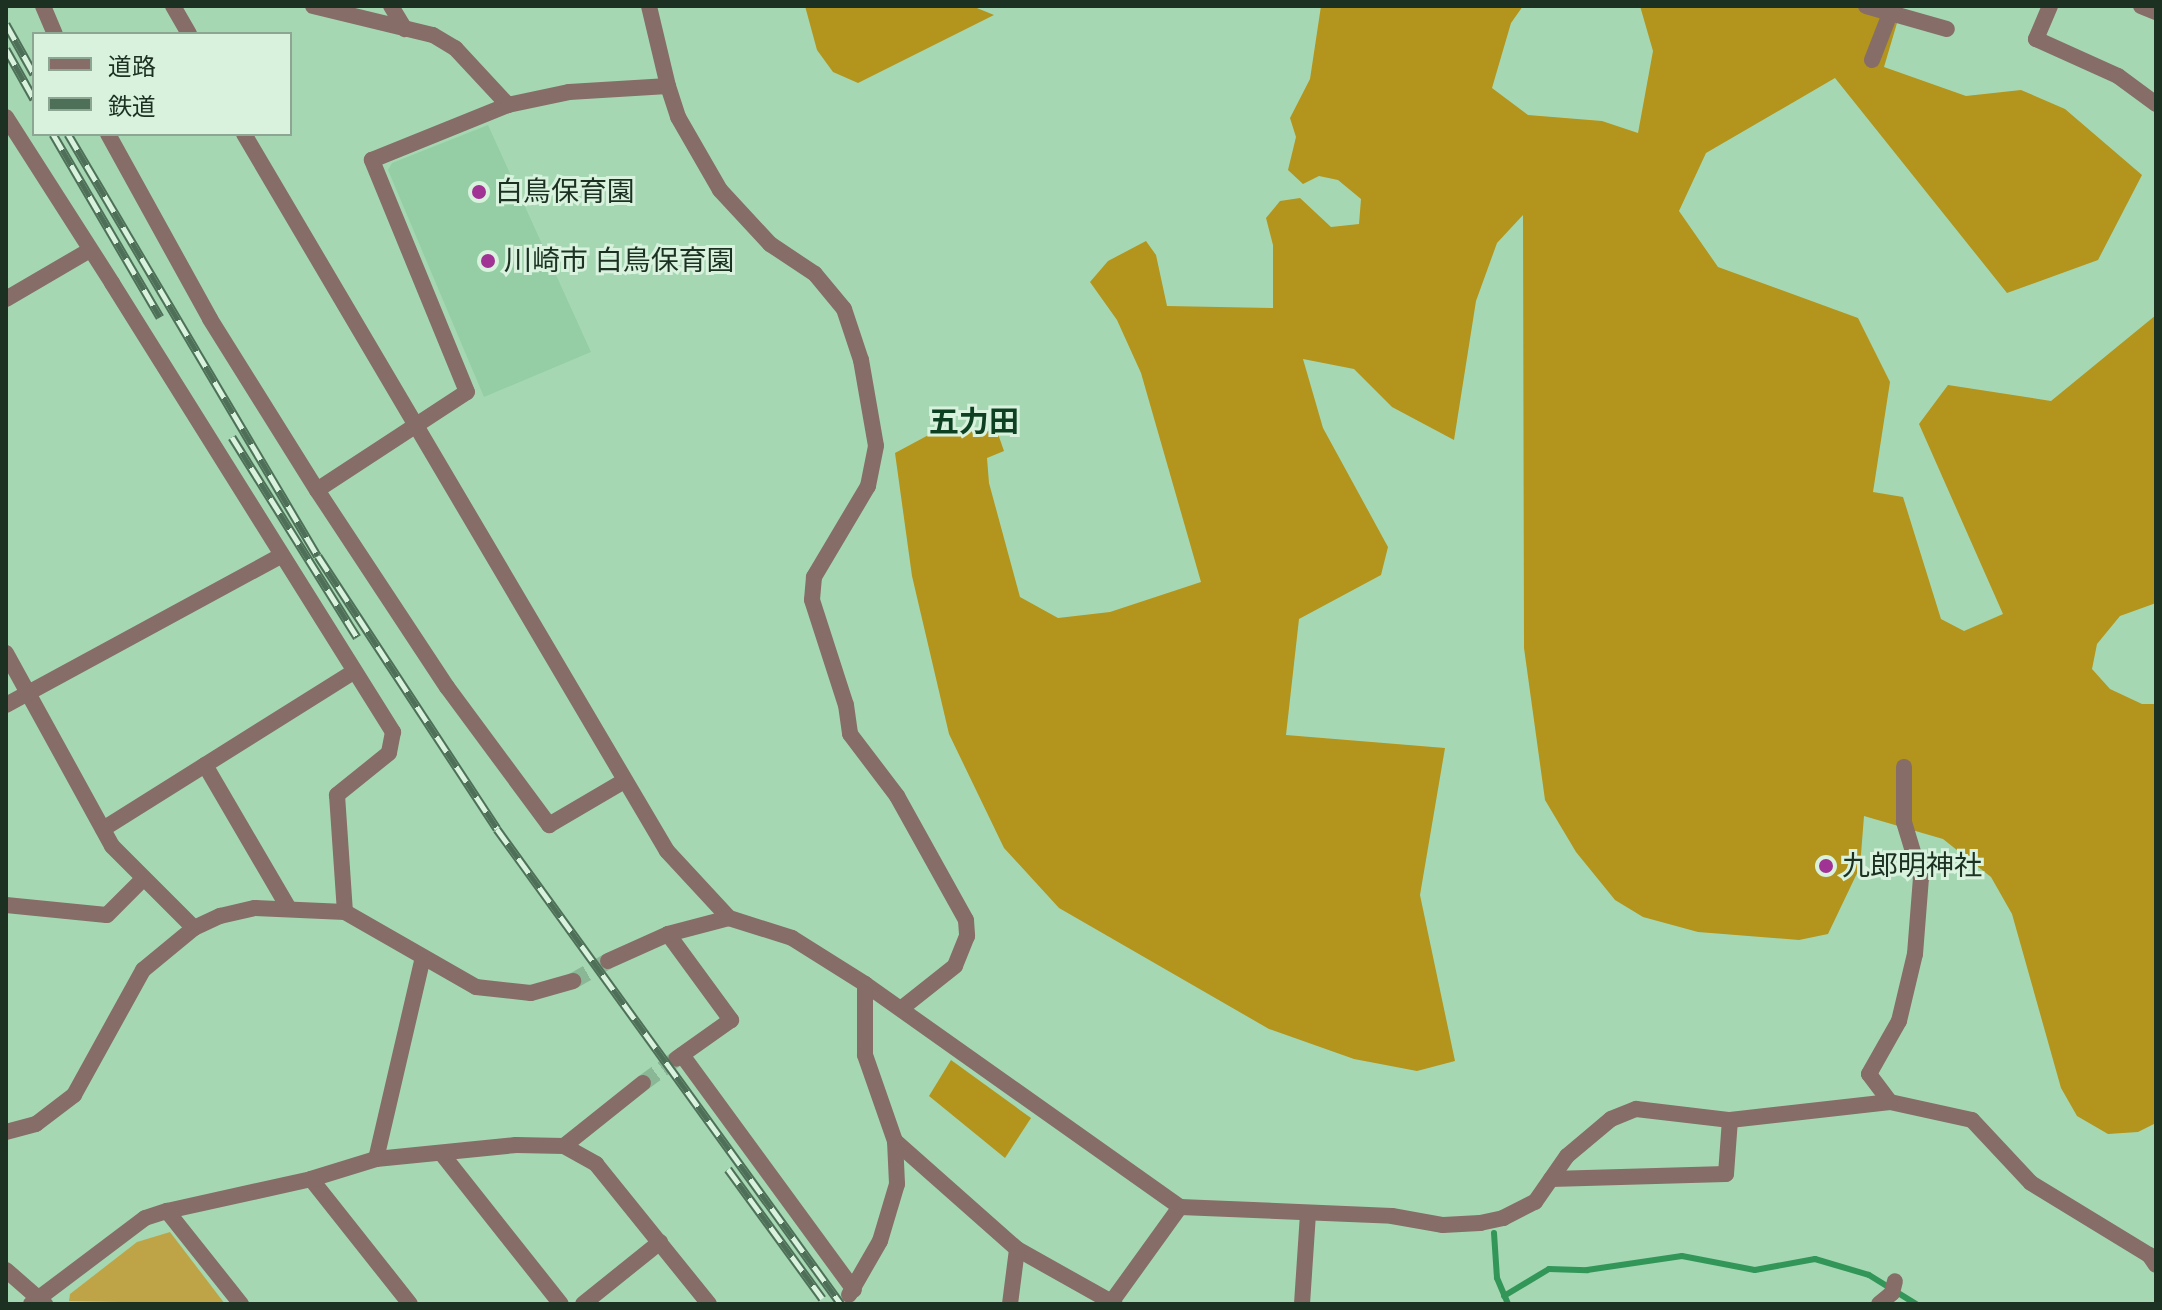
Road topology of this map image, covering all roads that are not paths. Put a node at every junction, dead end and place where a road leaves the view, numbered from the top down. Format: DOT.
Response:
graph roads {
  1 [pos="43,6"];
  2 [pos="173,6"];
  3 [pos="313,6"];
  4 [pos="391,6"];
  5 [pos="649,6"];
  6 [pos="1866,6"];
  7 [pos="2050,6"];
  8 [pos="2141,6"];
  9 [pos="1892,8"];
  10 [pos="2156,12"];
  11 [pos="405,29"];
  12 [pos="1947,29"];
  13 [pos="54,32"];
  14 [pos="188,32"];
  15 [pos="1872,60"];
  16 [pos="668,86"];
  17 [pos="2156,104"];
  18 [pos="508,105"];
  19 [pos="6,117"];
  20 [pos="109,136"];
  21 [pos="245,136"];
  22 [pos="90,250"];
  23 [pos="6,299"];
  24 [pos="415,430"];
  25 [pos="317,490"];
  26 [pos="280,556"];
  27 [pos="6,653"];
  28 [pos="353,672"];
  29 [pos="27,694"];
  30 [pos="6,705"];
  31 [pos="205,765"];
  32 [pos="1904,767"];
  33 [pos="624,781"];
  34 [pos="103,829"];
  35 [pos="143,879"];
  36 [pos="6,905"];
  37 [pos="288,907"];
  38 [pos="345,912"];
  39 [pos="729,918"];
  40 [pos="194,928"];
  41 [pos="668,934"];
  42 [pos="423,957"];
  43 [pos="608,961"];
  44 [pos="573,981"];
  45 [pos="865,984"];
  46 [pos="902,1008"];
  47 [pos="643,1083"];
  48 [pos="1890,1102"];
  49 [pos="1730,1120"];
  50 [pos="6,1132"];
  51 [pos="895,1141"];
  52 [pos="564,1146"];
  53 [pos="442,1154"];
  54 [pos="376,1159"];
  55 [pos="311,1179"];
  56 [pos="1551,1179"];
  57 [pos="1180,1207"];
  58 [pos="167,1211"];
  59 [pos="1308,1214"];
  60 [pos="660,1242"];
  61 [pos="1017,1249"];
  62 [pos="2156,1265"];
  63 [pos="6,1270"];
  64 [pos="38,1302"];
  65 [pos="1112,1303"];
  66 [pos="241,1304"];
  67 [pos="410,1304"];
  68 [pos="561,1304"];
  69 [pos="583,1304"];
  70 [pos="709,1304"];
  71 [pos="1010,1304"];
  72 [pos="1302,1304"];
  1 -- 13 [label="street"];
  2 -- 14 [label="street"];
  3 -- 11 [label="street"];
  4 -- 11 [label="street"];
  5 -- 16 [label="street"];
  6 -- 9 [label="street"];
  7 -- 17 [label="street"];
  8 -- 10 [label="street"];
  9 -- 12 [label="street"];
  9 -- 15 [label="street"];
  11 -- 18 [label="street"];
  16 -- 18 [label="street"];
  16 -- 46 [label="street"];
  18 -- 24 [label="street"];
  19 -- 22 [label="street"];
  20 -- 25 [label="street"];
  21 -- 24 [label="street"];
  22 -- 23 [label="street"];
  22 -- 26 [label="street"];
  24 -- 25 [label="street"];
  24 -- 33 [label="street"];
  25 -- 33 [label="street"];
  26 -- 28 [label="street"];
  26 -- 29 [label="street"];
  27 -- 29 [label="street"];
  28 -- 31 [label="street"];
  28 -- 38 [label="street"];
  29 -- 30 [label="street"];
  29 -- 34 [label="street"];
  31 -- 34 [label="street"];
  31 -- 37 [label="street"];
  32 -- 48 [label="street"];
  33 -- 39 [label="street"];
  34 -- 35 [label="street"];
  35 -- 36 [label="street"];
  35 -- 40 [label="street"];
  37 -- 38 [label="street"];
  37 -- 40 [label="street"];
  38 -- 42 [label="street"];
  39 -- 41 [label="street"];
  39 -- 45 [label="street"];
  40 -- 50 [label="street"];
  41 -- 43 [label="street"];
  41 -- 51 [label="street"];
  42 -- 44 [label="street"];
  42 -- 54 [label="street"];
  45 -- 46 [label="street"];
  45 -- 51 [label="street"];
  46 -- 57 [label="street"];
  47 -- 52 [label="street"];
  48 -- 49 [label="street"];
  48 -- 62 [label="street"];
  49 -- 56 [label="street"];
  49 -- 56 [label="street"];
  51 -- 61 [label="street"];
  52 -- 53 [label="street"];
  52 -- 60 [label="street"];
  53 -- 54 [label="street"];
  53 -- 68 [label="street"];
  54 -- 55 [label="street"];
  55 -- 58 [label="street"];
  55 -- 67 [label="street"];
  56 -- 59 [label="street"];
  57 -- 59 [label="street"];
  57 -- 65 [label="street"];
  58 -- 64 [label="street"];
  58 -- 66 [label="street"];
  59 -- 72 [label="street"];
  60 -- 69 [label="street"];
  60 -- 70 [label="street"];
  61 -- 65 [label="street"];
  61 -- 71 [label="street"];
  63 -- 64 [label="street"];
}
